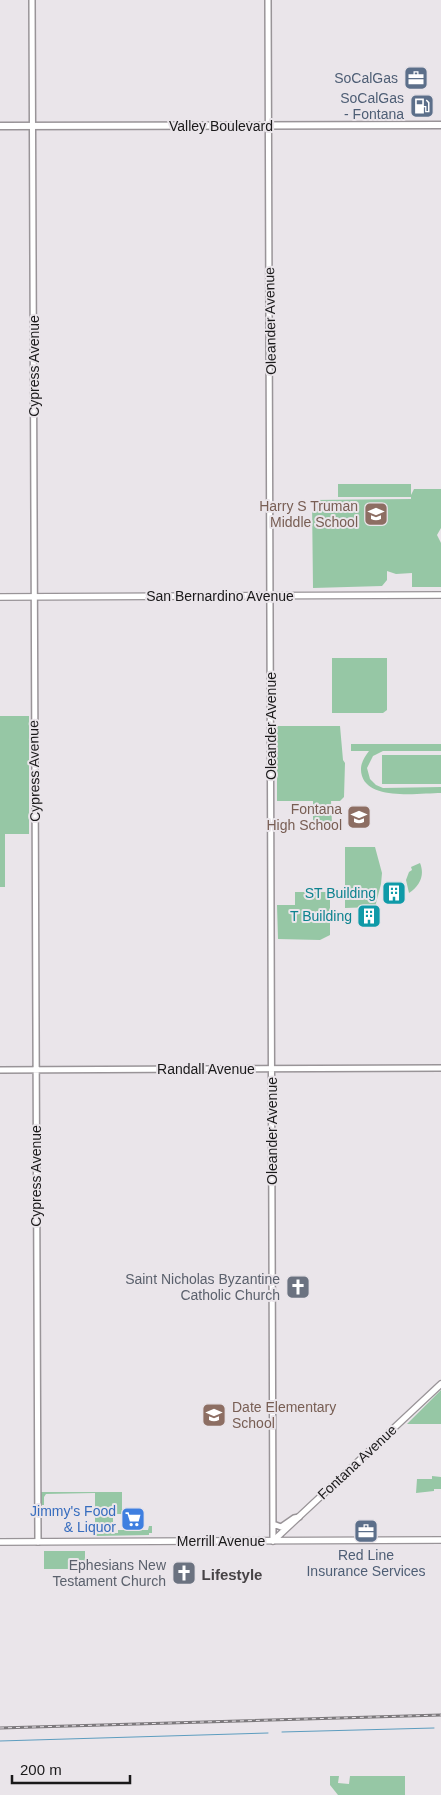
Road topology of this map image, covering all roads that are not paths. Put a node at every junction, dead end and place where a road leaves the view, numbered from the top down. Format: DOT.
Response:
graph roads {
  1 [pos="32,0"];
  2 [pos="268,0"];
  3 [pos="441,125"];
  4 [pos="0,126"];
  5 [pos="32,126"];
  6 [pos="270,126"];
  7 [pos="441,595"];
  8 [pos="34,596"];
  9 [pos="270,596"];
  10 [pos="0,597"];
  11 [pos="441,1068"];
  12 [pos="272,1069"];
  13 [pos="0,1070"];
  14 [pos="36,1070"];
  15 [pos="441,1384"];
  16 [pos="299,1517"];
  17 [pos="273,1524"];
  18 [pos="441,1540"];
  19 [pos="274,1541"];
  20 [pos="0,1542"];
  21 [pos="38,1542"];
  1 -- 5 [label="street, Cypress Avenue"];
  2 -- 6 [label="street, Oleander Avenue"];
  3 -- 6 [label="main road, Valley Boulevard"];
  4 -- 5 [label="main road, Valley Boulevard"];
  5 -- 6 [label="main road, Valley Boulevard"];
  5 -- 8 [label="street, Cypress Avenue"];
  6 -- 9 [label="street, Oleander Avenue"];
  7 -- 9 [label="main road, San Bernardino Avenue"];
  8 -- 9 [label="main road, San Bernardino Avenue"];
  8 -- 10 [label="main road, San Bernardino Avenue"];
  8 -- 14 [label="street, Cypress Avenue"];
  9 -- 12 [label="street, Oleander Avenue"];
  11 -- 12 [label="street, Randall Avenue"];
  12 -- 14 [label="street, Randall Avenue"];
  12 -- 17 [label="street, Oleander Avenue"];
  13 -- 14 [label="street, Randall Avenue"];
  14 -- 21 [label="street, Cypress Avenue"];
  15 -- 16 [label="main road, Fontana Avenue"];
  16 -- 17 [label="street"];
  16 -- 19 [label="main road, Fontana Avenue"];
  17 -- 19 [label="street, Oleander Avenue"];
  18 -- 19 [label="main road, Merrill Avenue"];
  19 -- 21 [label="main road, Merrill Avenue"];
  20 -- 21 [label="main road, Merrill Avenue"];
}
